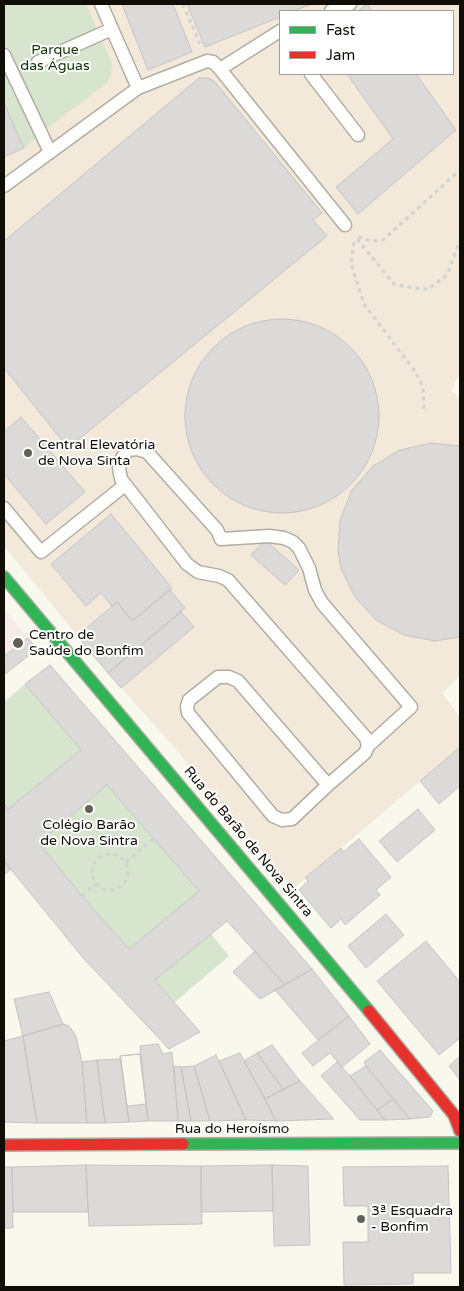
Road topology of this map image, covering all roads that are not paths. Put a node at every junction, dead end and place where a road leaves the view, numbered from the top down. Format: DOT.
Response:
graph roads {
  1 [pos="101,4"];
  2 [pos="350,4"];
  3 [pos="334,10"];
  4 [pos="112,28"];
  5 [pos="279,33"];
  6 [pos="4,55"];
  7 [pos="38,62"];
  8 [pos="220,69"];
  9 [pos="312,75"];
  10 [pos="138,88"];
  11 [pos="358,135"];
  12 [pos="50,152"];
  13 [pos="4,186"];
  14 [pos="345,225"];
  15 [pos="125,485"];
  16 [pos="4,508"];
  17 [pos="4,577"];
  18 [pos="368,746"];
  19 [pos="328,785"];
  20 [pos="460,1131"];
  21 [pos="460,1143"];
  22 [pos="4,1145"];
  1 -- 4 [label="lane"];
  2 -- 3 [label="lane"];
  4 -- 7 [label="lane"];
  4 -- 10 [label="lane"];
  5 -- 8 [label="lane"];
  6 -- 12 [label="lane"];
  8 -- 10 [label="lane"];
  8 -- 14 [label="lane"];
  9 -- 11 [label="lane"];
  10 -- 12 [label="lane"];
  12 -- 13 [label="lane"];
  15 -- 16 [label="lane"];
  15 -- 18 [label="lane"];
  15 -- 18 [label="lane"];
  17 -- 20 [label="street, Rua do Barão de Nova Sintra"];
  18 -- 19 [label="lane"];
  19 -- 19 [label="lane"];
  21 -- 22 [label="street, Rua do Heroísmo"];
}
